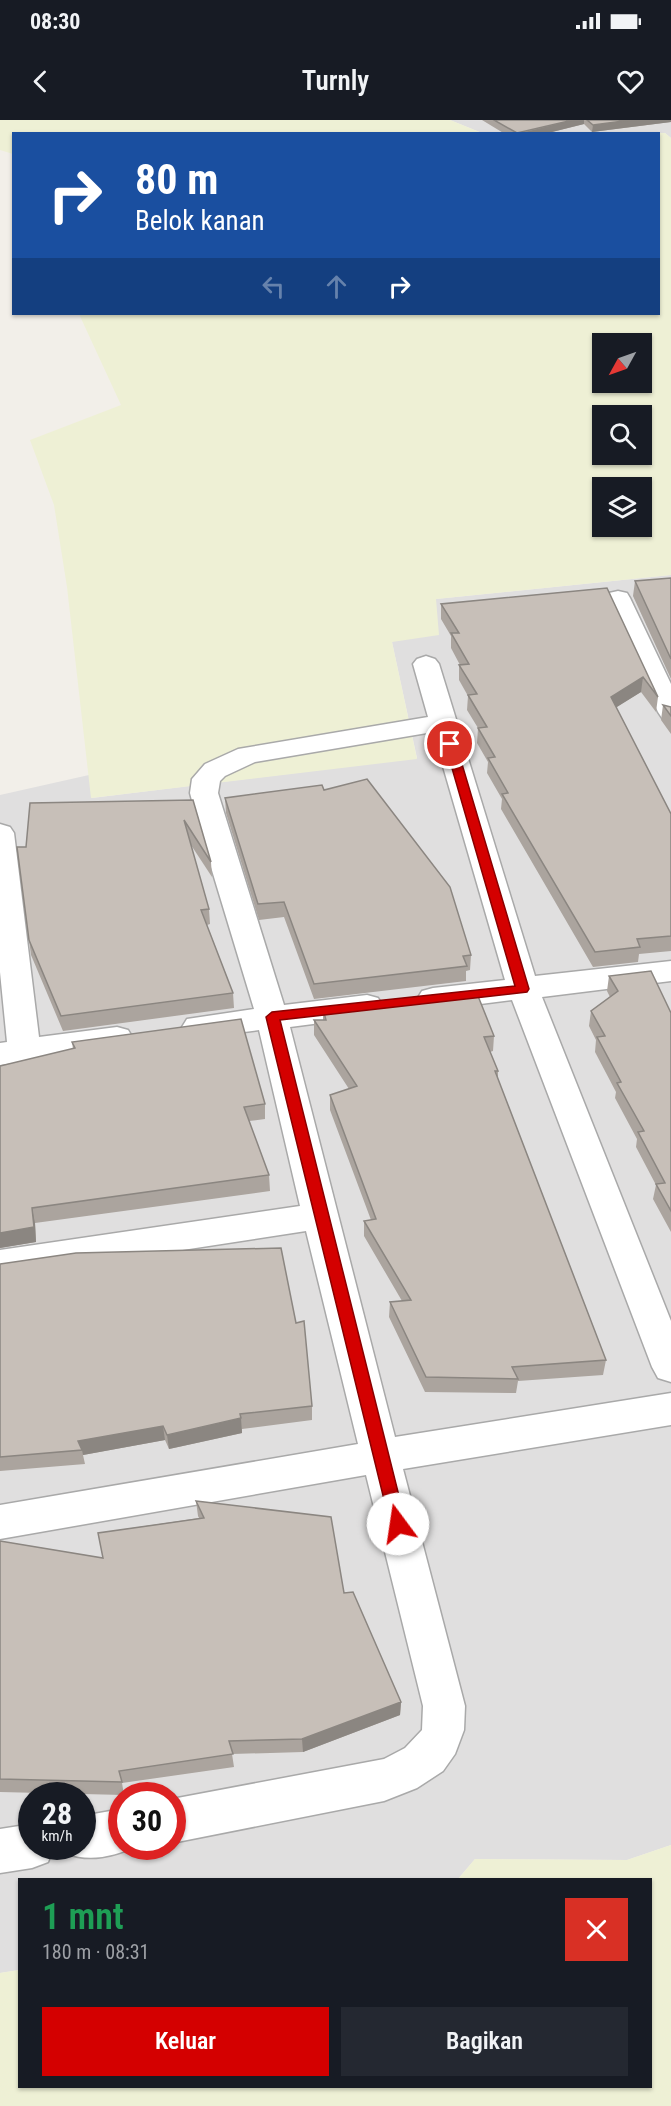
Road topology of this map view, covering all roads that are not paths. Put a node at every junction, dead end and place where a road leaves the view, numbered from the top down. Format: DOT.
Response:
graph roads {
  1 [pos="618,597"];
  2 [pos="426,664"];
  3 [pos="671,711"];
  4 [pos="444,722"];
  5 [pos="0,833"];
  6 [pos="671,971"];
  7 [pos="523,989"];
  8 [pos="272,1017"];
  9 [pos="12,1052"];
  10 [pos="320,1216"];
  11 [pos="0,1264"];
  12 [pos="671,1367"];
  13 [pos="671,1409"];
  14 [pos="381,1456"];
  15 [pos="0,1522"];
  16 [pos="186,1818"];
  17 [pos="18,1848"];
  18 [pos="0,1851"];
  1 -- 3 [label="street"];
  2 -- 4 [label="street"];
  4 -- 7 [label="street"];
  4 -- 8 [label="street"];
  5 -- 9 [label="street"];
  6 -- 7 [label="street"];
  7 -- 8 [label="street"];
  7 -- 12 [label="street"];
  8 -- 9 [label="street"];
  8 -- 10 [label="street"];
  10 -- 11 [label="street"];
  10 -- 14 [label="street"];
  13 -- 14 [label="street"];
  14 -- 15 [label="street"];
  14 -- 16 [label="street"];
  17 -- 18 [label="street"];
}
